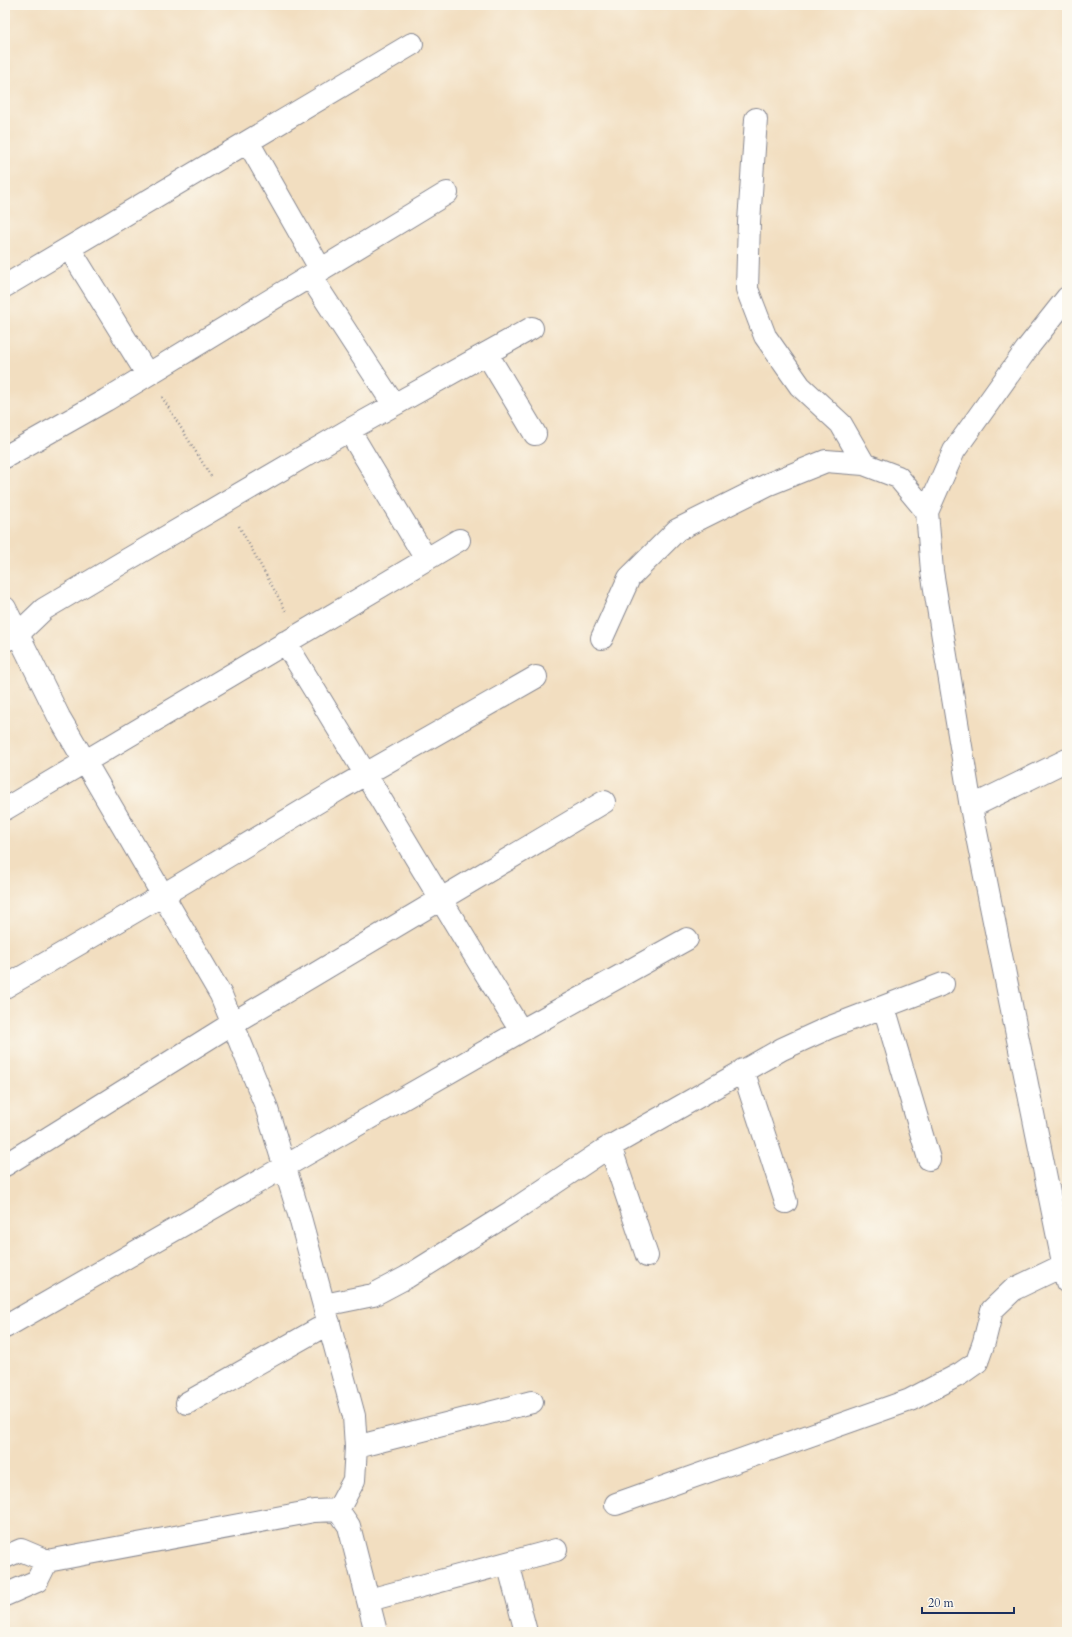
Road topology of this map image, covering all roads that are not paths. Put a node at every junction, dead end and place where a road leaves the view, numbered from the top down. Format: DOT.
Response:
graph roads {
  1 [pos="412,44"];
  2 [pos="756,119"];
  3 [pos="248,142"];
  4 [pos="447,193"];
  5 [pos="70,248"];
  6 [pos="316,273"];
  7 [pos="5,286"];
  8 [pos="1067,298"];
  9 [pos="532,328"];
  10 [pos="487,354"];
  11 [pos="147,374"];
  12 [pos="394,405"];
  13 [pos="349,430"];
  14 [pos="535,434"];
  15 [pos="5,457"];
  16 [pos="864,464"];
  17 [pos="928,512"];
  18 [pos="459,540"];
  19 [pos="426,559"];
  20 [pos="5,608"];
  21 [pos="11,637"];
  22 [pos="602,638"];
  23 [pos="285,642"];
  24 [pos="536,677"];
  25 [pos="1067,760"];
  26 [pos="85,761"];
  27 [pos="367,774"];
  28 [pos="604,802"];
  29 [pos="971,807"];
  30 [pos="5,810"];
  31 [pos="163,895"];
  32 [pos="440,901"];
  33 [pos="687,939"];
  34 [pos="943,984"];
  35 [pos="5,987"];
  36 [pos="884,1007"];
  37 [pos="232,1024"];
  38 [pos="521,1031"];
  39 [pos="743,1070"];
  40 [pos="610,1146"];
  41 [pos="929,1159"];
  42 [pos="5,1165"];
  43 [pos="284,1167"];
  44 [pos="786,1202"];
  45 [pos="647,1256"];
  46 [pos="1065,1273"];
  47 [pos="327,1314"];
  48 [pos="5,1327"];
  49 [pos="532,1402"];
  50 [pos="187,1403"];
  51 [pos="356,1448"];
  52 [pos="616,1504"];
  53 [pos="338,1510"];
  54 [pos="556,1550"];
  55 [pos="5,1557"];
  56 [pos="47,1561"];
  57 [pos="508,1563"];
  58 [pos="5,1595"];
  59 [pos="369,1600"];
  60 [pos="376,1632"];
  61 [pos="526,1632"];
  1 -- 3 [label="street"];
  2 -- 16 [label="street"];
  3 -- 5 [label="street"];
  3 -- 6 [label="street"];
  4 -- 6 [label="street"];
  5 -- 7 [label="street"];
  5 -- 11 [label="street"];
  6 -- 11 [label="street"];
  6 -- 12 [label="street"];
  8 -- 17 [label="street"];
  9 -- 10 [label="street"];
  10 -- 12 [label="street"];
  10 -- 14 [label="street"];
  11 -- 15 [label="street"];
  12 -- 13 [label="street"];
  13 -- 19 [label="street"];
  13 -- 21 [label="street"];
  16 -- 17 [label="street"];
  16 -- 22 [label="street"];
  17 -- 29 [label="street"];
  18 -- 19 [label="street"];
  19 -- 23 [label="street"];
  20 -- 21 [label="street"];
  21 -- 26 [label="street"];
  23 -- 26 [label="street"];
  23 -- 27 [label="street"];
  24 -- 27 [label="street"];
  25 -- 29 [label="street"];
  26 -- 30 [label="street"];
  26 -- 31 [label="street"];
  27 -- 31 [label="street"];
  27 -- 32 [label="street"];
  28 -- 32 [label="street"];
  29 -- 46 [label="street"];
  31 -- 35 [label="street"];
  31 -- 37 [label="street"];
  32 -- 37 [label="street"];
  32 -- 38 [label="street"];
  33 -- 38 [label="street"];
  34 -- 36 [label="street"];
  36 -- 39 [label="street"];
  36 -- 41 [label="street"];
  37 -- 42 [label="street"];
  37 -- 43 [label="street"];
  38 -- 43 [label="street"];
  39 -- 40 [label="street"];
  39 -- 44 [label="street"];
  40 -- 45 [label="street"];
  40 -- 47 [label="street"];
  43 -- 47 [label="street"];
  43 -- 48 [label="street"];
  46 -- 52 [label="street"];
  47 -- 50 [label="street"];
  47 -- 51 [label="street"];
  49 -- 51 [label="street"];
  51 -- 53 [label="street"];
  53 -- 56 [label="street"];
  53 -- 59 [label="street"];
  54 -- 57 [label="street"];
  55 -- 56 [label="street"];
  56 -- 58 [label="street"];
  57 -- 59 [label="street"];
  57 -- 61 [label="street"];
  59 -- 60 [label="street"];
}
